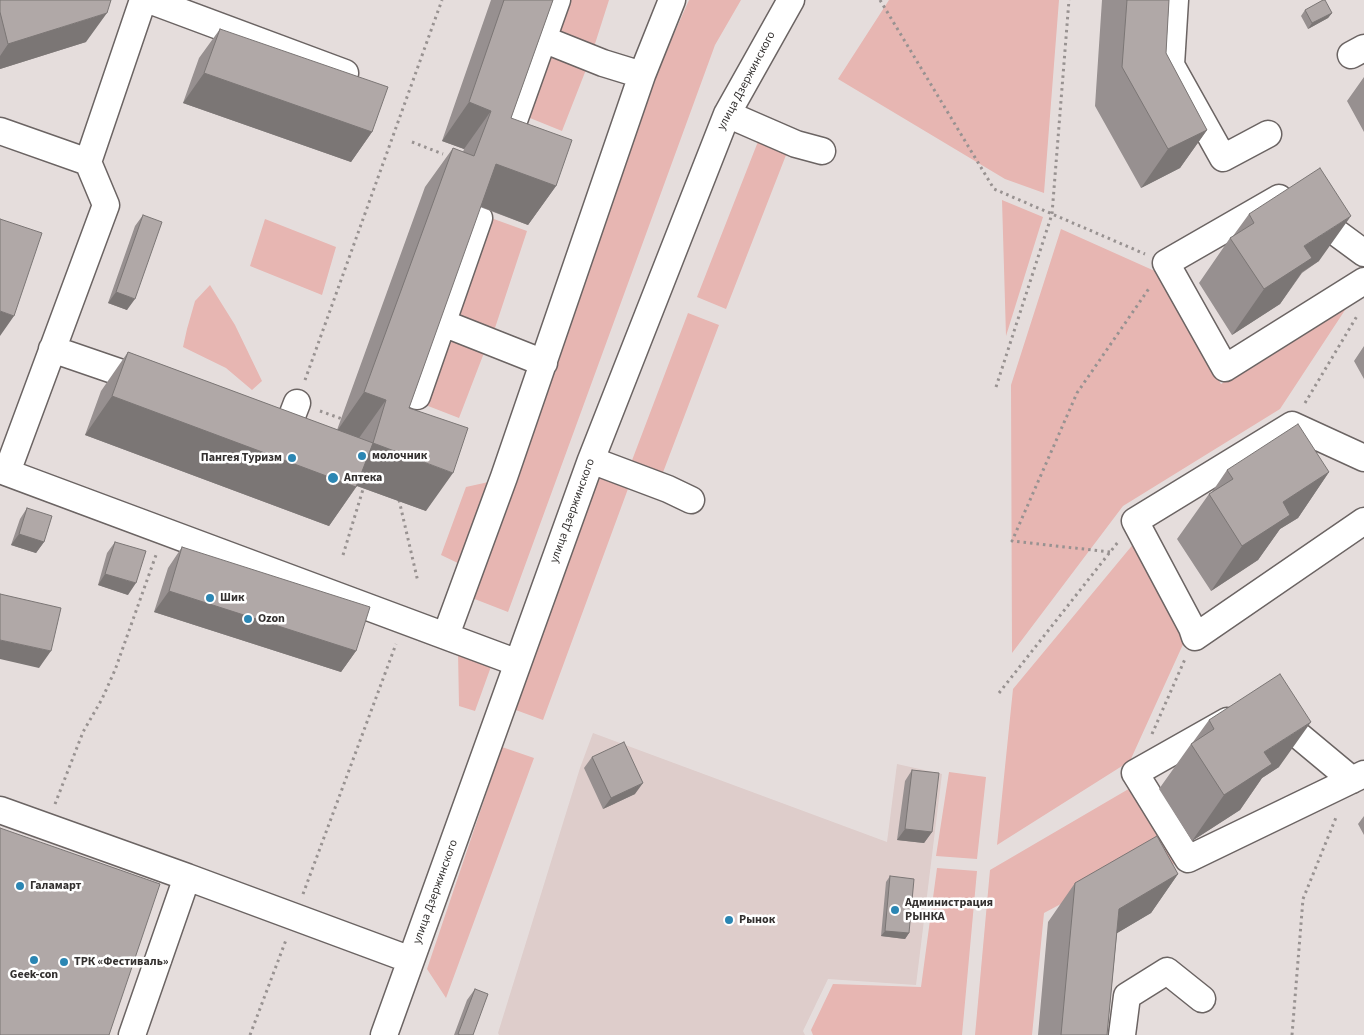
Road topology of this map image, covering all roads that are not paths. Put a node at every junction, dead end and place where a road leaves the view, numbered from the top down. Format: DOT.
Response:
graph roads {
  1 [pos="143,0"];
  2 [pos="149,0"];
  3 [pos="557,0"];
  4 [pos="672,0"];
  5 [pos="792,0"];
  6 [pos="1175,0"];
  7 [pos="544,39"];
  8 [pos="642,75"];
  9 [pos="368,82"];
  10 [pos="727,114"];
  11 [pos="0,131"];
  12 [pos="1268,134"];
  13 [pos="506,146"];
  14 [pos="822,151"];
  15 [pos="88,162"];
  16 [pos="478,218"];
  17 [pos="1364,252"];
  18 [pos="1364,281"];
  19 [pos="443,323"];
  20 [pos="52,349"];
  21 [pos="544,363"];
  22 [pos="170,390"];
  23 [pos="417,396"];
  24 [pos="297,403"];
  25 [pos="242,414"];
  26 [pos="1364,458"];
  27 [pos="591,460"];
  28 [pos="3,471"];
  29 [pos="691,500"];
  30 [pos="1364,521"];
  31 [pos="446,635"];
  32 [pos="518,663"];
  33 [pos="1358,777"];
  34 [pos="0,810"];
  35 [pos="187,877"];
  36 [pos="411,960"];
  37 [pos="1202,999"];
  38 [pos="132,1035"];
  39 [pos="384,1035"];
  40 [pos="1122,1035"];
  1 -- 15 [label="street"];
  2 -- 9 [label="street"];
  3 -- 7 [label="street"];
  4 -- 8 [label="street"];
  5 -- 10 [label="street, улица Дзержинского"];
  6 -- 12 [label="street"];
  7 -- 8 [label="street"];
  7 -- 13 [label="street"];
  8 -- 21 [label="street"];
  10 -- 14 [label="street"];
  10 -- 27 [label="street, улица Дзержинского"];
  11 -- 15 [label="street"];
  15 -- 20 [label="street"];
  16 -- 19 [label="street"];
  17 -- 18 [label="street"];
  19 -- 21 [label="street"];
  19 -- 23 [label="street"];
  20 -- 22 [label="street"];
  20 -- 28 [label="street"];
  21 -- 31 [label="street"];
  24 -- 25 [label="street"];
  26 -- 30 [label="street"];
  27 -- 29 [label="street"];
  27 -- 32 [label="street, улица Дзержинского"];
  28 -- 31 [label="street"];
  31 -- 32 [label="street"];
  32 -- 36 [label="street, улица Дзержинского"];
  33 -- 33 [label="street"];
  34 -- 35 [label="street"];
  35 -- 36 [label="street"];
  35 -- 38 [label="street"];
  36 -- 39 [label="street, улица Дзержинского"];
  37 -- 40 [label="street"];
}
